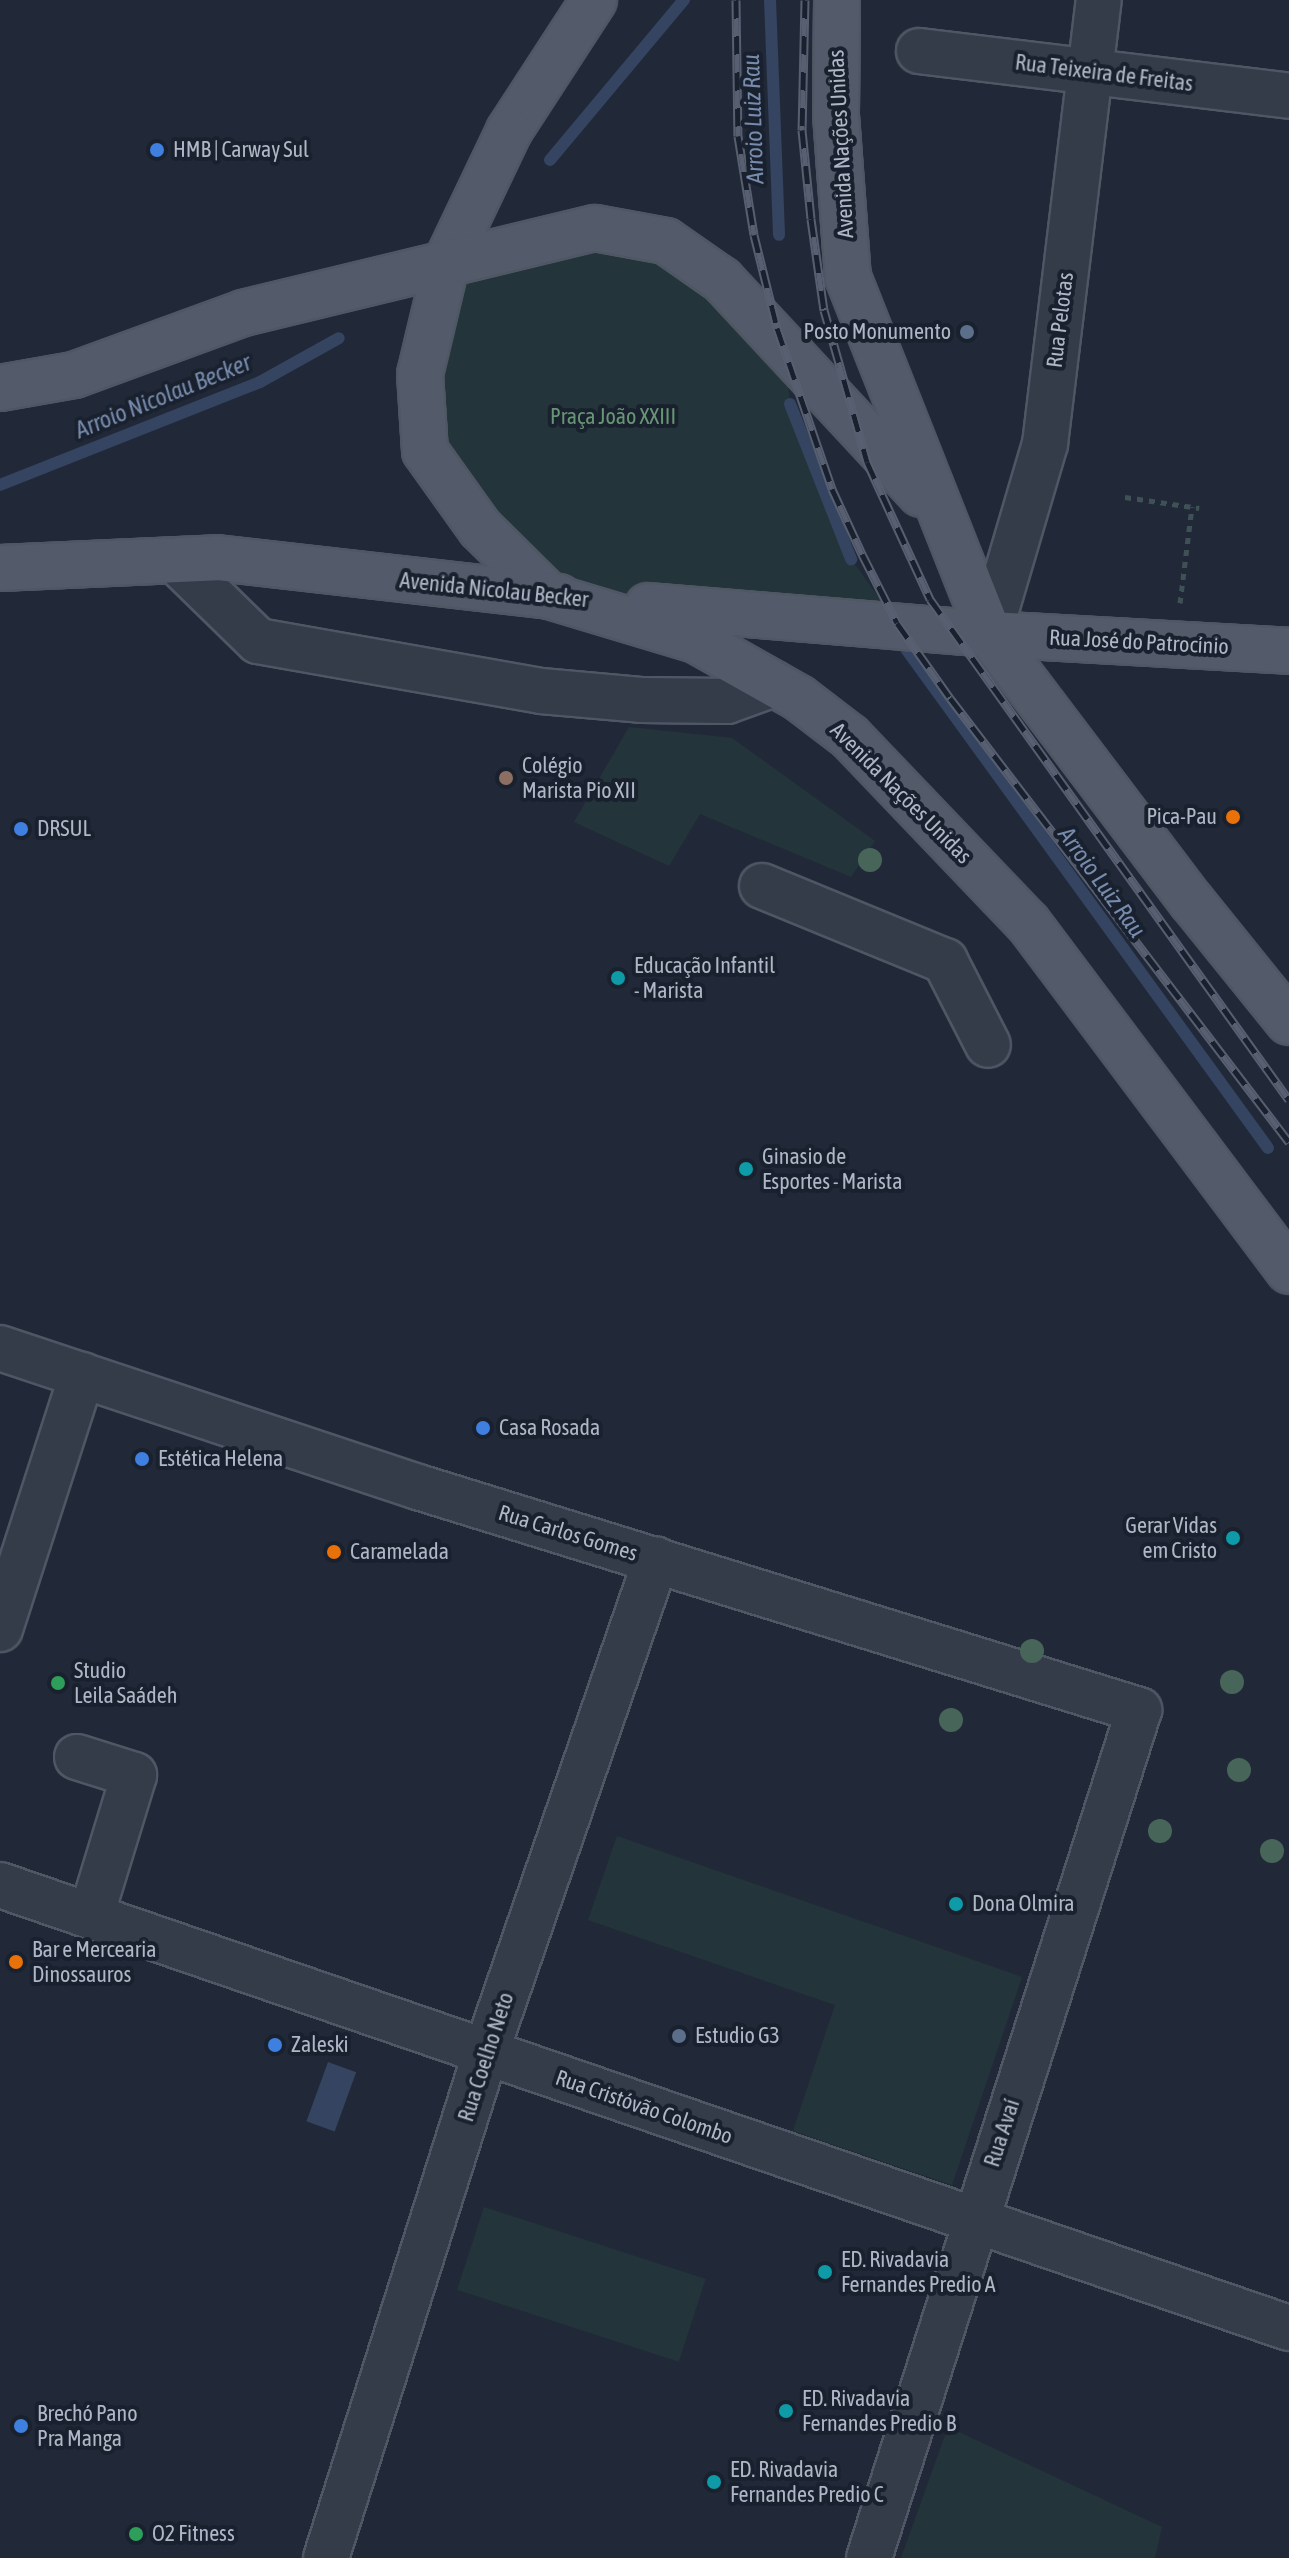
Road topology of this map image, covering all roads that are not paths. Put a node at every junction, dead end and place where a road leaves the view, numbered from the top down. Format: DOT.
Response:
graph roads {
  1 [pos="594,0"];
  2 [pos="837,0"];
  3 [pos="1099,0"];
  4 [pos="919,51"];
  5 [pos="1090,72"];
  6 [pos="1289,96"];
  7 [pos="447,261"];
  8 [pos="0,388"];
  9 [pos="939,513"];
  10 [pos="175,560"];
  11 [pos="0,568"];
  12 [pos="549,596"];
  13 [pos="989,634"];
  14 [pos="1289,651"];
  15 [pos="774,684"];
  16 [pos="762,886"];
  17 [pos="1289,1022"];
  18 [pos="988,1045"];
  19 [pos="1287,1263"];
  20 [pos="0,1348"];
  21 [pos="82,1375"];
  22 [pos="656,1560"];
  23 [pos="0,1629"];
  24 [pos="1139,1710"];
  25 [pos="77,1757"];
  26 [pos="0,1885"];
  27 [pos="91,1916"];
  28 [pos="486,2052"];
  29 [pos="975,2219"];
  30 [pos="1289,2328"];
  31 [pos="326,2558"];
  32 [pos="869,2558"];
  1 -- 7 [label="main road, Avenida Nações Unidas"];
  2 -- 9 [label="main road, Avenida Nações Unidas"];
  3 -- 5 [label="street, Rua Pelotas"];
  4 -- 5 [label="street, Rua Teixeira de Freitas"];
  5 -- 6 [label="street, Rua Teixeira de Freitas"];
  5 -- 13 [label="street, Rua Pelotas"];
  7 -- 8 [label="main road"];
  7 -- 9 [label="main road"];
  7 -- 12 [label="main road, Avenida Nações Unidas"];
  9 -- 13 [label="main road, Avenida Nações Unidas"];
  10 -- 11 [label="main road, Avenida Nicolau Becker"];
  10 -- 12 [label="main road, Avenida Nicolau Becker"];
  10 -- 15 [label="street"];
  12 -- 13 [label="main road, Avenida Nicolau Becker"];
  12 -- 15 [label="main road, Avenida Nações Unidas"];
  13 -- 14 [label="main road, Rua José do Patrocínio"];
  13 -- 17 [label="main road, Avenida Nações Unidas"];
  15 -- 19 [label="main road, Avenida Nações Unidas"];
  16 -- 18 [label="street"];
  20 -- 21 [label="street, Rua Carlos Gomes"];
  21 -- 22 [label="street, Rua Carlos Gomes"];
  21 -- 23 [label="street"];
  22 -- 24 [label="street, Rua Carlos Gomes"];
  22 -- 28 [label="street, Rua Coelho Neto"];
  24 -- 29 [label="street, Rua Avaí"];
  25 -- 27 [label="street"];
  26 -- 27 [label="street, Rua Cristóvão Colombo"];
  27 -- 28 [label="street, Rua Cristóvão Colombo"];
  28 -- 29 [label="street, Rua Cristóvão Colombo"];
  28 -- 31 [label="street, Rua Coelho Neto"];
  29 -- 30 [label="street, Rua Cristóvão Colombo"];
  29 -- 32 [label="street, Rua Avaí"];
}
